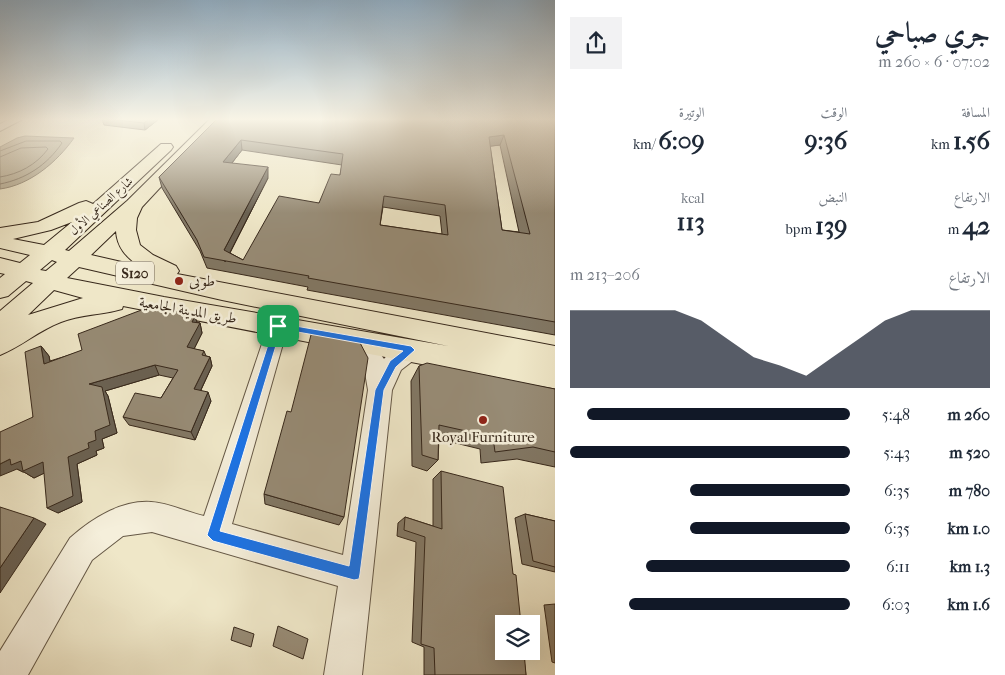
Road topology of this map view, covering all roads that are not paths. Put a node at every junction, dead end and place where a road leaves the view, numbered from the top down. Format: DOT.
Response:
graph roads {
  1 [pos="163,150"];
  2 [pos="186,150"];
  3 [pos="140,170"];
  4 [pos="133,205"];
  5 [pos="0,234"];
  6 [pos="0,242"];
  7 [pos="48,252"];
  8 [pos="74,260"];
  9 [pos="0,265"];
  10 [pos="24,272"];
  11 [pos="50,280"];
  12 [pos="0,290"];
  13 [pos="222,292"];
  14 [pos="164,306"];
  15 [pos="0,326"];
  16 [pos="278,326"];
  17 [pos="357,340"];
  18 [pos="0,344"];
  19 [pos="411,350"];
  20 [pos="555,357"];
  21 [pos="555,378"];
  22 [pos="380,390"];
  23 [pos="213,535"];
  24 [pos="354,574"];
  25 [pos="7,672"];
  26 [pos="342,675"];
  1 -- 3 [label="main road, شارع الصناعي الأول"];
  2 -- 4 [label="main road, شارع الصناعي الأول"];
  3 -- 5 [label="main road"];
  3 -- 7 [label="main road, شارع الصناعي الأول"];
  4 -- 8 [label="main road, شارع الصناعي الأول"];
  4 -- 13 [label="main road"];
  6 -- 7 [label="main road, طريق المدينة الجامعية / S120"];
  7 -- 8 [label="main road, طريق المدينة الجامعية / S120"];
  7 -- 10 [label="main road, شارع الصناعي الأول"];
  8 -- 11 [label="main road, شارع الصناعي الأول"];
  8 -- 13 [label="main road, طريق المدينة الجامعية / S120"];
  9 -- 10 [label="main road, طريق المدينة الجامعية / S120"];
  10 -- 11 [label="main road, طريق المدينة الجامعية / S120"];
  10 -- 12 [label="main road, شارع الصناعي الأول"];
  11 -- 14 [label="main road, طريق المدينة الجامعية / S120"];
  11 -- 15 [label="main road, شارع الصناعي الأول"];
  13 -- 20 [label="main road, طريق المدينة الجامعية / S120"];
  14 -- 16 [label="main road, طريق المدينة الجامعية / S120"];
  14 -- 18 [label="main road"];
  16 -- 17 [label="main road, طريق المدينة الجامعية / S120"];
  16 -- 23 [label="street"];
  17 -- 19 [label="main road, طريق المدينة الجامعية / S120"];
  17 -- 22 [label="street"];
  19 -- 21 [label="main road, طريق المدينة الجامعية / S120"];
  19 -- 22 [label="street"];
  22 -- 24 [label="street"];
  23 -- 24 [label="street"];
  23 -- 25 [label="street"];
  24 -- 26 [label="street"];
}
